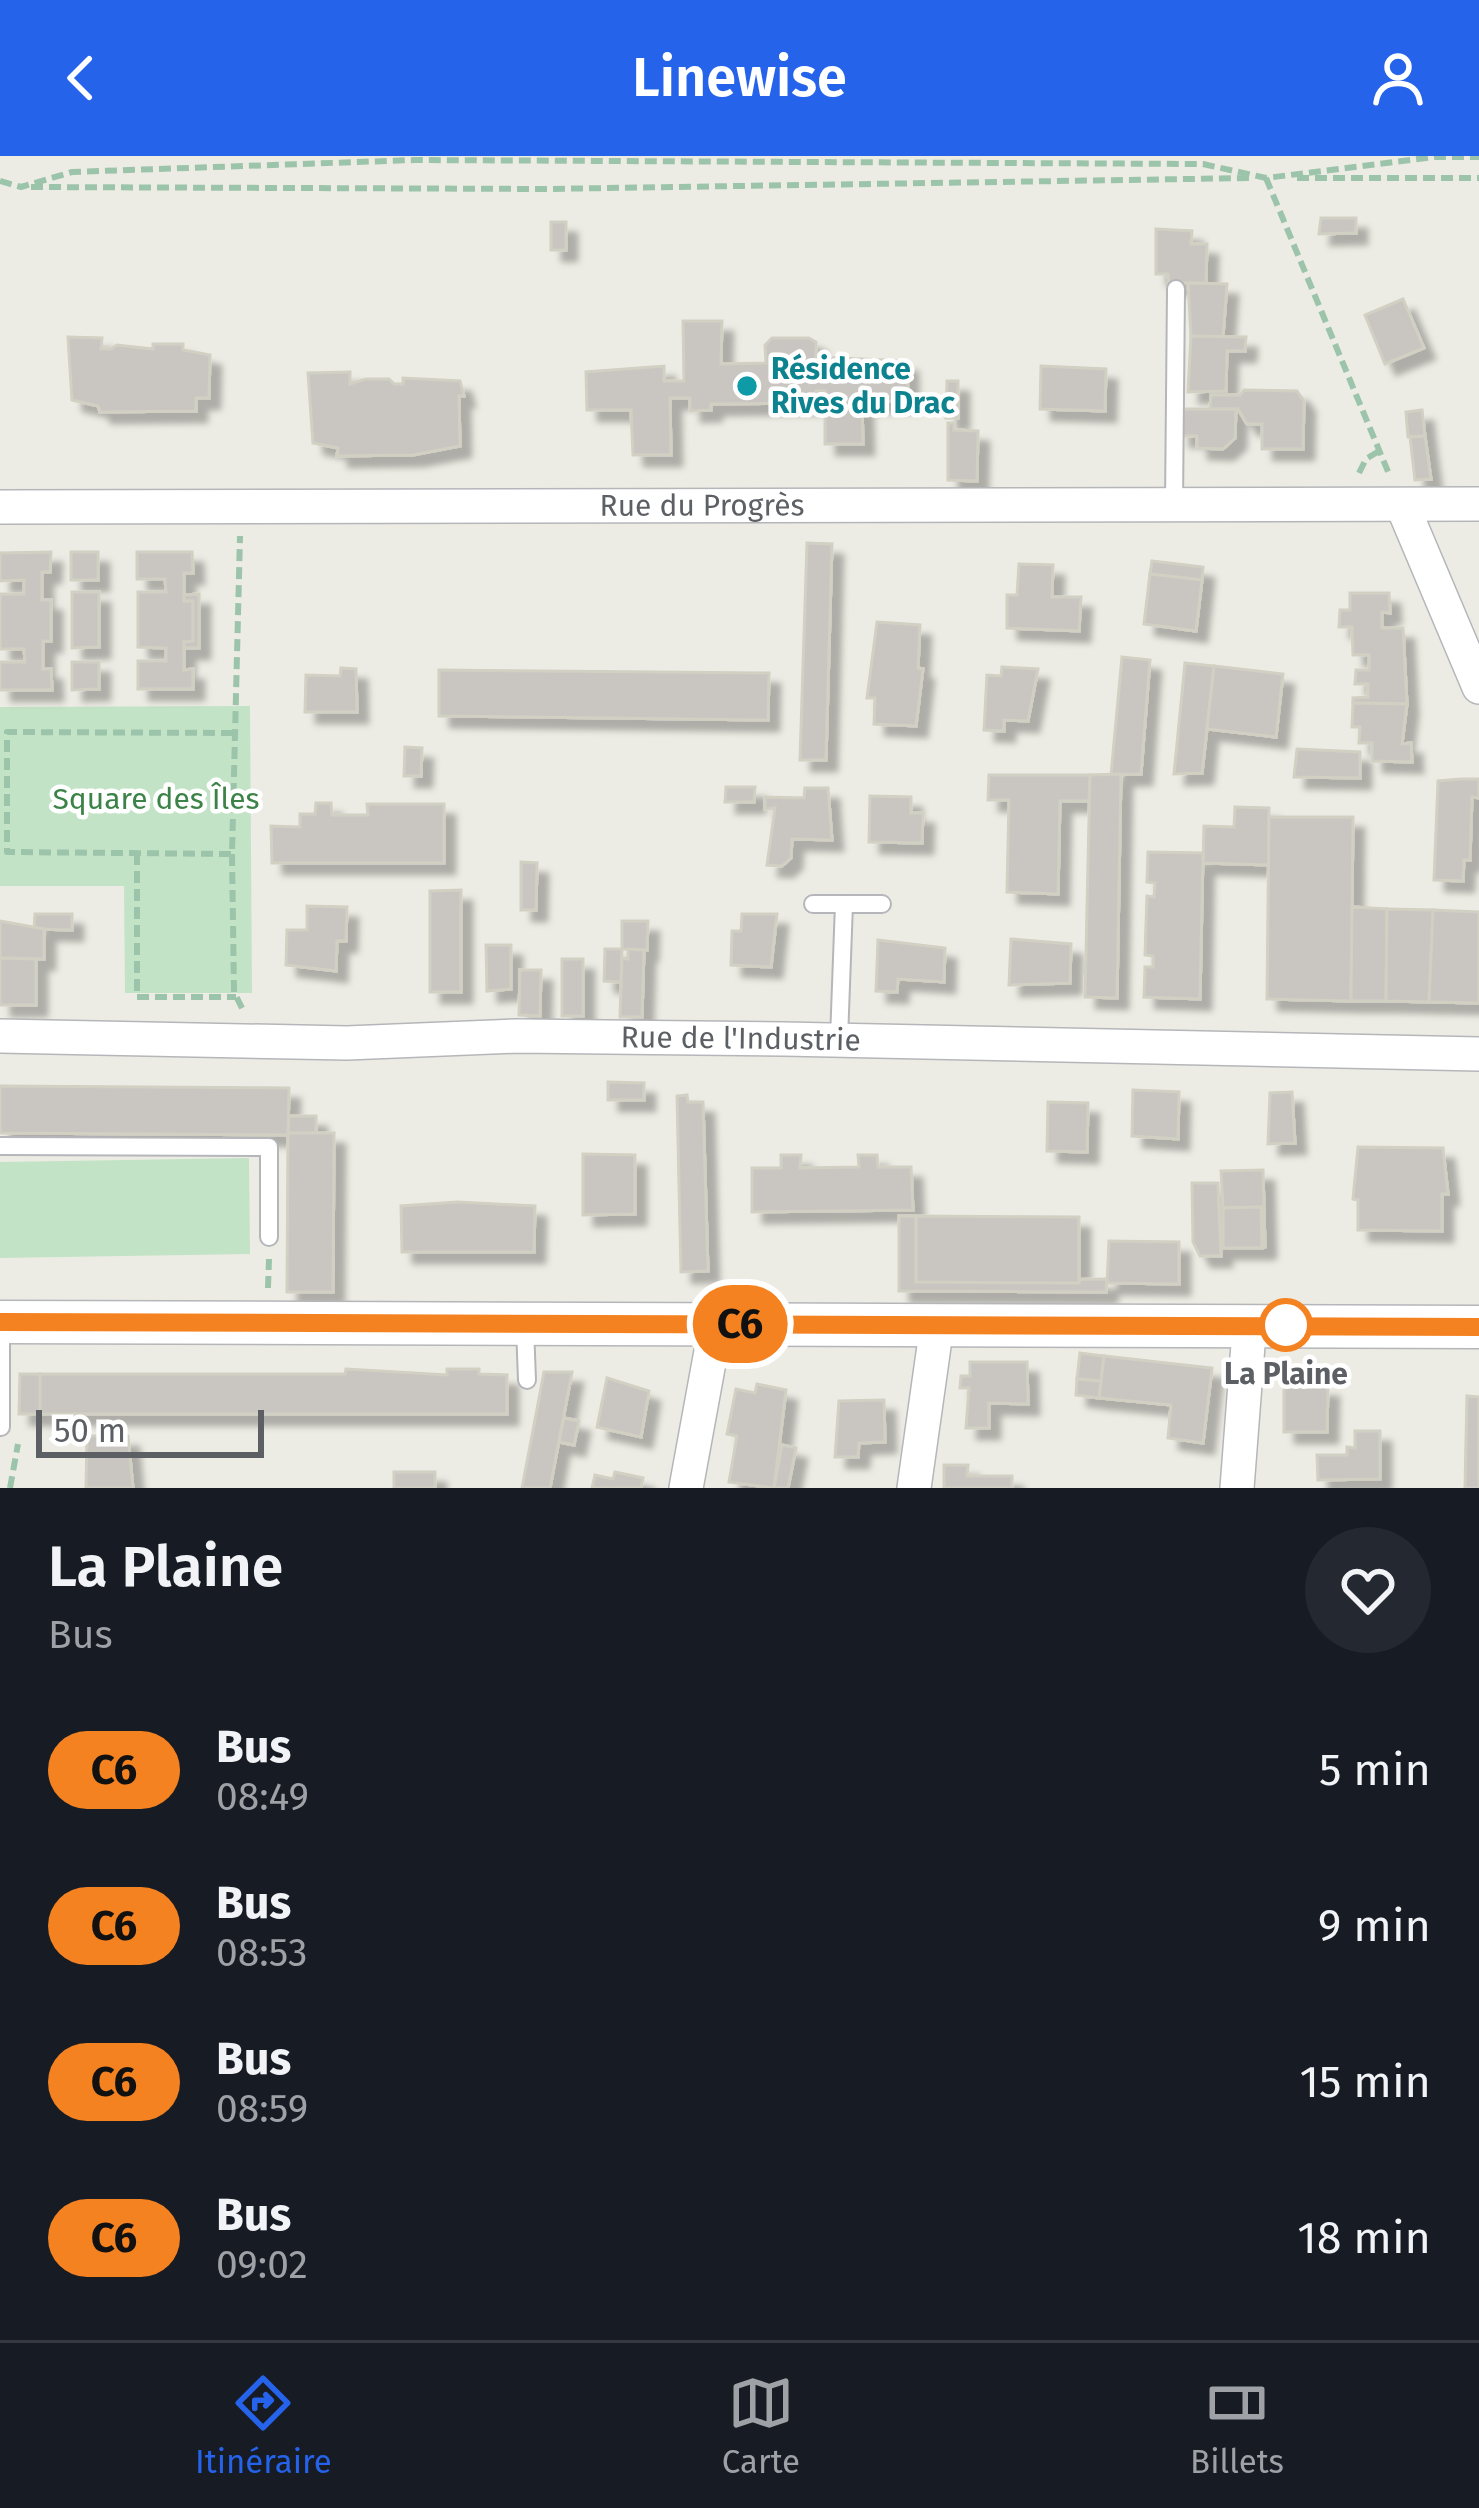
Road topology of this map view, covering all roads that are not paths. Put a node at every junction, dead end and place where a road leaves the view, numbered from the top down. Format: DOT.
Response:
graph roads {
  1 [pos="1176,290"];
  2 [pos="1174,504"];
  3 [pos="1479,504"];
  4 [pos="0,507"];
  5 [pos="1402,507"];
  6 [pos="1479,687"];
  7 [pos="813,904"];
  8 [pos="844,904"];
  9 [pos="882,904"];
  10 [pos="0,1036"];
  11 [pos="839,1040"];
  12 [pos="1479,1054"];
  13 [pos="0,1146"];
  14 [pos="269,1237"];
  15 [pos="0,1322"];
  16 [pos="525,1324"];
  17 [pos="716,1324"];
  18 [pos="937,1325"];
  19 [pos="1479,1327"];
  20 [pos="1242,1328"];
  21 [pos="527,1380"];
  22 [pos="1,1427"];
  23 [pos="686,1488"];
  24 [pos="914,1488"];
  25 [pos="1237,1488"];
  1 -- 2 [label="lane"];
  2 -- 4 [label="street, Rue du Progrès"];
  2 -- 5 [label="street, Rue du Progrès"];
  3 -- 5 [label="street, Rue du Progrès"];
  5 -- 6 [label="street"];
  7 -- 8 [label="lane"];
  8 -- 9 [label="lane"];
  8 -- 11 [label="lane"];
  10 -- 11 [label="street, Rue de l'Industrie"];
  11 -- 12 [label="street, Rue de l'Industrie"];
  13 -- 14 [label="lane"];
  15 -- 16 [label="street"];
  15 -- 22 [label="lane"];
  16 -- 17 [label="street"];
  16 -- 21 [label="lane"];
  17 -- 18 [label="street"];
  17 -- 23 [label="street"];
  18 -- 20 [label="street"];
  18 -- 24 [label="street"];
  19 -- 20 [label="street"];
  20 -- 25 [label="street"];
}
